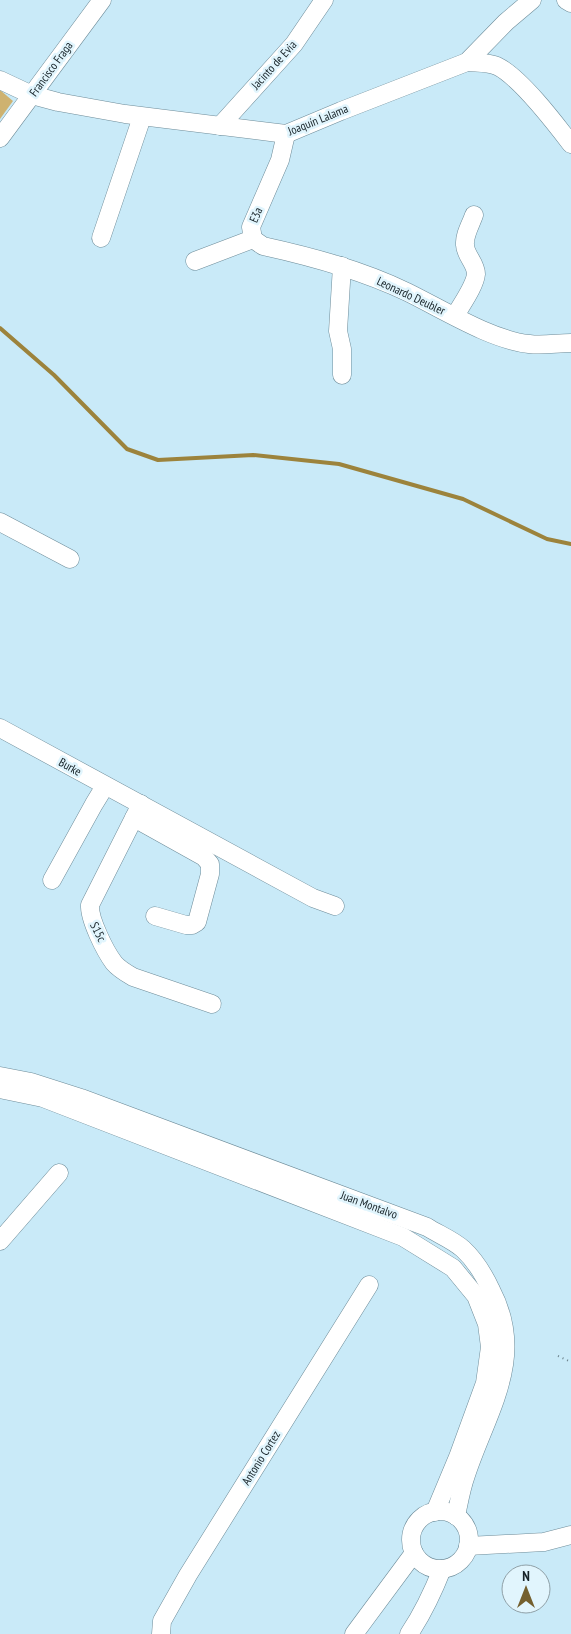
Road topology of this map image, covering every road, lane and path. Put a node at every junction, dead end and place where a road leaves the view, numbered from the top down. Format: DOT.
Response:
graph roads {
  1 [pos="102,0"];
  2 [pos="324,0"];
  3 [pos="532,0"];
  4 [pos="566,0"];
  5 [pos="571,3"];
  6 [pos="466,62"];
  7 [pos="0,80"];
  8 [pos="32,95"];
  9 [pos="142,116"];
  10 [pos="220,126"];
  11 [pos="286,134"];
  12 [pos="0,138"];
  13 [pos="571,144"];
  14 [pos="474,215"];
  15 [pos="101,238"];
  16 [pos="253,239"];
  17 [pos="195,261"];
  18 [pos="342,266"];
  19 [pos="455,316"];
  20 [pos="571,343"];
  21 [pos="342,375"];
  22 [pos="0,522"];
  23 [pos="70,559"];
  24 [pos="0,728"];
  25 [pos="105,786"];
  26 [pos="137,811"];
  27 [pos="52,880"];
  28 [pos="335,906"];
  29 [pos="155,916"];
  30 [pos="212,1004"];
  31 [pos="0,1076"];
  32 [pos="0,1089"];
  33 [pos="61,1098"];
  34 [pos="59,1174"];
  35 [pos="0,1240"];
  36 [pos="369,1285"];
  37 [pos="558,1356"];
  38 [pos="571,1362"];
  39 [pos="435,1512"];
  40 [pos="456,1516"];
  41 [pos="571,1535"];
  42 [pos="468,1546"];
  43 [pos="414,1553"];
  44 [pos="442,1569"];
  45 [pos="161,1634"];
  46 [pos="354,1634"];
  47 [pos="409,1634"];
  1 -- 8 [label="street, Francisco Fraga"];
  2 -- 10 [label="street, Jacinto de Evia"];
  3 -- 6 [label="street"];
  4 -- 5 [label="street"];
  6 -- 11 [label="street, Joaquín Lalama"];
  6 -- 13 [label="street, Joaquín Lalama"];
  7 -- 8 [label="street, Joaquín Lalama"];
  8 -- 9 [label="street, Joaquín Lalama"];
  8 -- 12 [label="street, Francisco Fraga"];
  9 -- 10 [label="street, Joaquín Lalama"];
  9 -- 15 [label="street"];
  10 -- 11 [label="street, Joaquín Lalama"];
  11 -- 16 [label="street, E3a"];
  14 -- 19 [label="street"];
  16 -- 17 [label="street, E3a"];
  16 -- 18 [label="street, Leonardo Deubler"];
  18 -- 19 [label="street, Leonardo Deubler"];
  18 -- 21 [label="street"];
  19 -- 20 [label="street, Leonardo Deubler"];
  22 -- 23 [label="street"];
  24 -- 25 [label="street, Burke"];
  25 -- 26 [label="street, Burke"];
  25 -- 27 [label="street"];
  26 -- 28 [label="street"];
  26 -- 29 [label="street"];
  26 -- 30 [label="street, S15c"];
  31 -- 33 [label="street, Juan Montalvo"];
  32 -- 33 [label="street, Juan Montalvo"];
  33 -- 39 [label="street, Juan Montalvo"];
  33 -- 40 [label="street, Juan Montalvo"];
  34 -- 35 [label="street"];
  36 -- 45 [label="street, Antonio Cortez"];
  37 -- 38 [label="path"];
  39 -- 40 [label="street"];
  39 -- 43 [label="street"];
  40 -- 42 [label="street"];
  41 -- 42 [label="street"];
  42 -- 44 [label="street"];
  43 -- 44 [label="street"];
  43 -- 46 [label="street"];
  44 -- 47 [label="street"];
}
